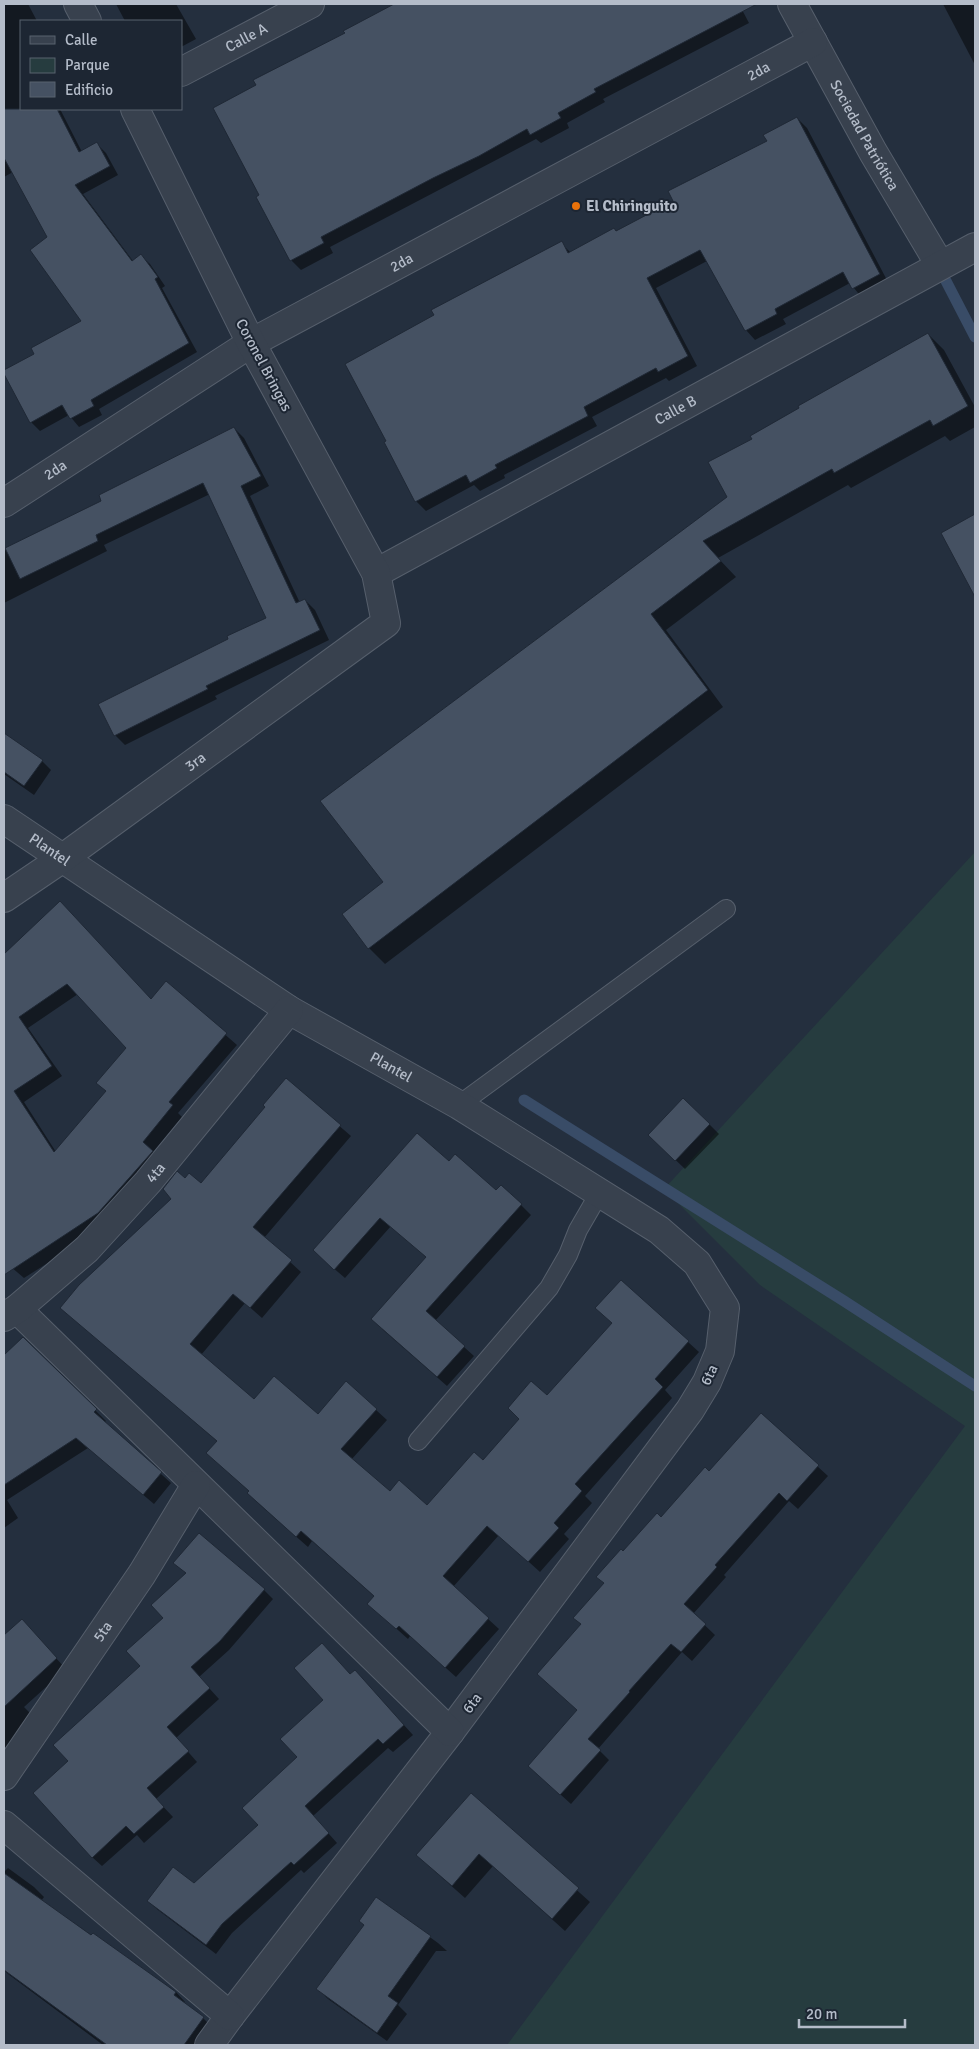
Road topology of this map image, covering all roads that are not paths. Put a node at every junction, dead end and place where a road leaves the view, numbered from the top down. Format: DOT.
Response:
graph roads {
  1 [pos="78,4"];
  2 [pos="310,4"];
  3 [pos="792,4"];
  4 [pos="87,20"];
  5 [pos="813,42"];
  6 [pos="182,71"];
  7 [pos="135,110"];
  8 [pos="975,247"];
  9 [pos="940,265"];
  10 [pos="251,343"];
  11 [pos="4,503"];
  12 [pos="376,573"];
  13 [pos="386,622"];
  14 [pos="4,819"];
  15 [pos="64,858"];
  16 [pos="4,898"];
  17 [pos="726,909"];
  18 [pos="289,1010"];
  19 [pos="459,1105"];
  20 [pos="600,1192"];
  21 [pos="10,1313"];
  22 [pos="720,1351"];
  23 [pos="418,1440"];
  24 [pos="196,1485"];
  25 [pos="450,1732"];
  26 [pos="4,1776"];
  27 [pos="4,1825"];
  28 [pos="230,2016"];
  29 [pos="209,2045"];
  1 -- 4 [label="street"];
  2 -- 6 [label="street, Calle A"];
  3 -- 5 [label="street, Sociedad Patriótica"];
  5 -- 9 [label="street, Sociedad Patriótica"];
  5 -- 10 [label="street, 2da"];
  7 -- 10 [label="street, Coronel Bringas"];
  8 -- 9 [label="street, Calle B"];
  9 -- 12 [label="street, Calle B"];
  10 -- 11 [label="street, 2da"];
  10 -- 12 [label="street, Coronel Bringas"];
  12 -- 13 [label="street, Coronel Bringas"];
  13 -- 15 [label="street, 3ra"];
  14 -- 15 [label="street, Plantel"];
  15 -- 16 [label="street, 3ra"];
  15 -- 18 [label="street, Plantel"];
  17 -- 19 [label="lane"];
  18 -- 19 [label="street, Plantel"];
  18 -- 21 [label="street, 4ta"];
  19 -- 20 [label="street, Plantel"];
  20 -- 22 [label="street, Plantel"];
  20 -- 23 [label="lane"];
  21 -- 24 [label="street"];
  22 -- 25 [label="street, 6ta"];
  24 -- 25 [label="street"];
  24 -- 26 [label="street, 5ta"];
  25 -- 28 [label="street, 6ta"];
  27 -- 28 [label="street"];
  28 -- 29 [label="street, 6ta"];
}
